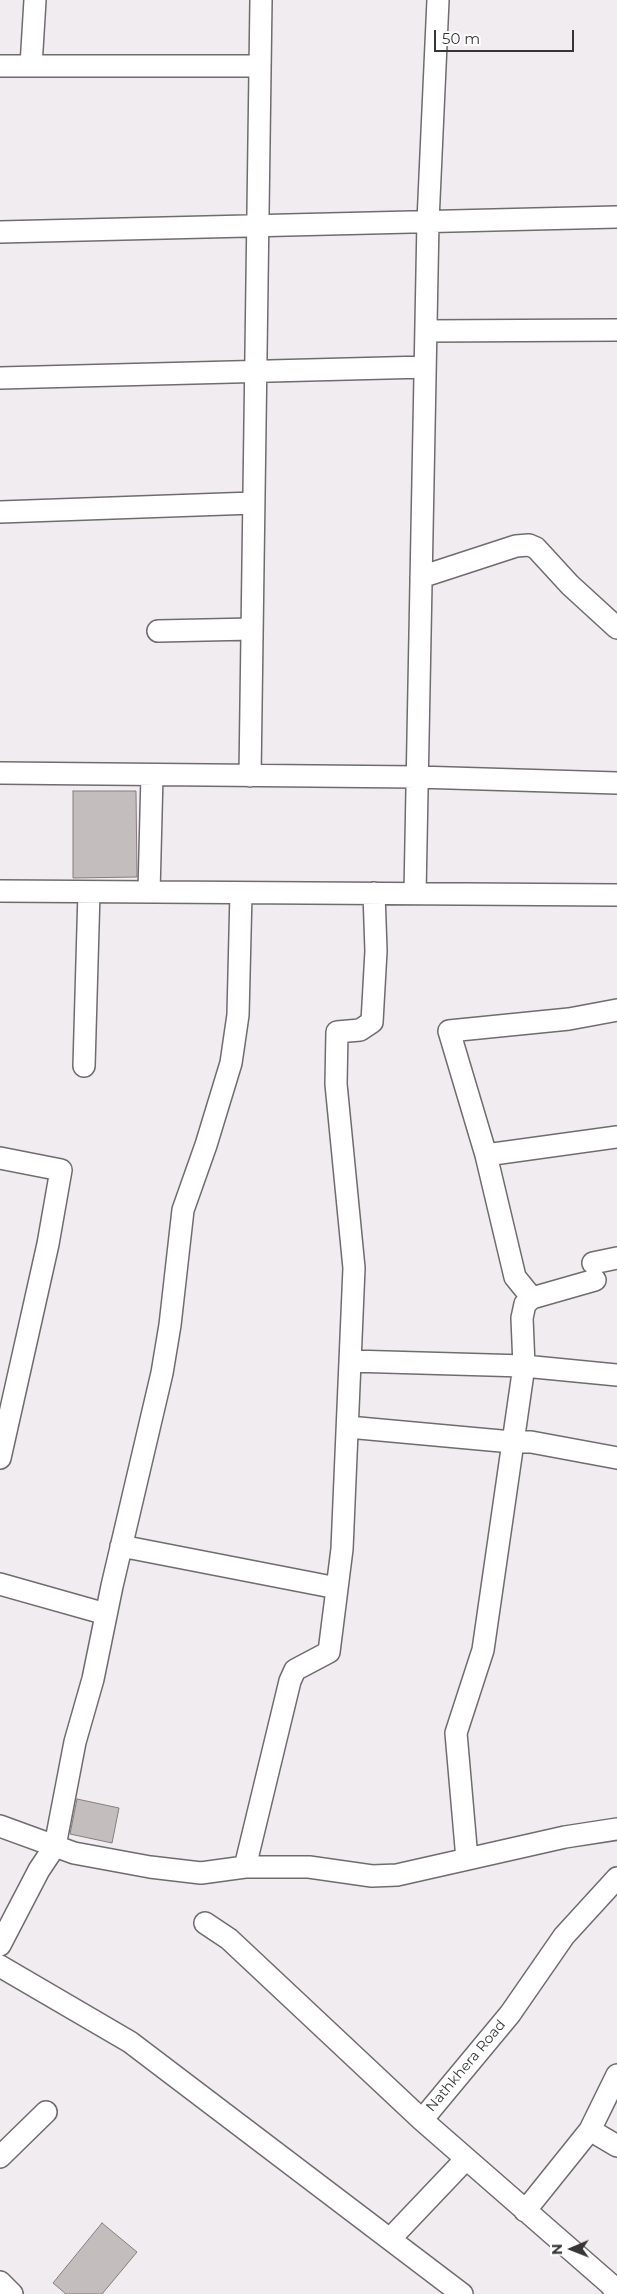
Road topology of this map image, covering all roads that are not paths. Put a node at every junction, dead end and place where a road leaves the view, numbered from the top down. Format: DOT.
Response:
graph roads {
  1 [pos="35,0"];
  2 [pos="261,0"];
  3 [pos="438,0"];
  4 [pos="0,66"];
  5 [pos="31,66"];
  6 [pos="260,66"];
  7 [pos="617,217"];
  8 [pos="428,222"];
  9 [pos="257,226"];
  10 [pos="0,232"];
  11 [pos="426,330"];
  12 [pos="617,330"];
  13 [pos="425,367"];
  14 [pos="255,372"];
  15 [pos="0,378"];
  16 [pos="253,504"];
  17 [pos="0,512"];
  18 [pos="421,577"];
  19 [pos="617,628"];
  20 [pos="252,629"];
  21 [pos="158,631"];
  22 [pos="0,773"];
  23 [pos="152,775"];
  24 [pos="250,776"];
  25 [pos="417,777"];
  26 [pos="617,783"];
  27 [pos="0,891"];
  28 [pos="88,892"];
  29 [pos="149,892"];
  30 [pos="241,893"];
  31 [pos="374,893"];
  32 [pos="415,893"];
  33 [pos="617,895"];
  34 [pos="617,1010"];
  35 [pos="84,1066"];
  36 [pos="617,1137"];
  37 [pos="486,1155"];
  38 [pos="0,1158"];
  39 [pos="617,1258"];
  40 [pos="532,1298"];
  41 [pos="351,1361"];
  42 [pos="524,1366"];
  43 [pos="617,1374"];
  44 [pos="348,1427"];
  45 [pos="512,1442"];
  46 [pos="0,1458"];
  47 [pos="617,1458"];
  48 [pos="122,1546"];
  49 [pos="0,1584"];
  50 [pos="336,1588"];
  51 [pos="106,1614"];
  52 [pos="0,1826"];
  53 [pos="617,1829"];
  54 [pos="55,1846"];
  55 [pos="467,1859"];
  56 [pos="245,1867"];
  57 [pos="617,1878"];
  58 [pos="205,1923"];
  59 [pos="0,1945"];
  60 [pos="0,1966"];
  61 [pos="617,2075"];
  62 [pos="46,2112"];
  63 [pos="422,2120"];
  64 [pos="590,2130"];
  65 [pos="617,2146"];
  66 [pos="0,2157"];
  67 [pos="466,2159"];
  68 [pos="525,2210"];
  69 [pos="390,2239"];
  70 [pos="0,2282"];
  71 [pos="614,2284"];
  72 [pos="12,2294"];
  73 [pos="462,2294"];
  1 -- 5 [label="street"];
  2 -- 6 [label="street"];
  3 -- 8 [label="street"];
  4 -- 5 [label="street"];
  5 -- 6 [label="street"];
  6 -- 9 [label="street"];
  7 -- 8 [label="street"];
  8 -- 9 [label="street"];
  8 -- 11 [label="street"];
  9 -- 10 [label="street"];
  9 -- 14 [label="street"];
  11 -- 12 [label="street"];
  11 -- 13 [label="street"];
  13 -- 14 [label="street"];
  13 -- 18 [label="street"];
  14 -- 15 [label="street"];
  14 -- 16 [label="street"];
  16 -- 17 [label="street"];
  16 -- 20 [label="street"];
  18 -- 19 [label="street"];
  18 -- 25 [label="street"];
  20 -- 21 [label="street"];
  20 -- 24 [label="street"];
  22 -- 23 [label="street"];
  23 -- 24 [label="street"];
  23 -- 29 [label="street"];
  24 -- 25 [label="street"];
  25 -- 26 [label="street"];
  25 -- 32 [label="street"];
  27 -- 28 [label="street"];
  28 -- 29 [label="street"];
  28 -- 35 [label="street"];
  29 -- 30 [label="street"];
  30 -- 31 [label="street"];
  30 -- 48 [label="street"];
  31 -- 32 [label="street"];
  31 -- 41 [label="street"];
  32 -- 33 [label="street"];
  34 -- 37 [label="street"];
  36 -- 37 [label="street"];
  37 -- 40 [label="street"];
  38 -- 46 [label="street"];
  39 -- 40 [label="street"];
  40 -- 42 [label="street"];
  41 -- 42 [label="street"];
  41 -- 44 [label="street"];
  42 -- 43 [label="street"];
  42 -- 45 [label="street"];
  44 -- 45 [label="street"];
  44 -- 50 [label="street"];
  45 -- 47 [label="street"];
  45 -- 55 [label="street"];
  48 -- 50 [label="street"];
  48 -- 51 [label="street"];
  49 -- 51 [label="street"];
  50 -- 56 [label="street"];
  51 -- 54 [label="street"];
  52 -- 54 [label="street"];
  53 -- 55 [label="street"];
  54 -- 56 [label="street"];
  54 -- 59 [label="street"];
  55 -- 56 [label="street"];
  57 -- 63 [label="street, Nathkhera Road"];
  58 -- 63 [label="street"];
  60 -- 69 [label="street"];
  61 -- 64 [label="street"];
  62 -- 66 [label="street"];
  63 -- 67 [label="street, Nathkhera Road"];
  64 -- 65 [label="street"];
  64 -- 68 [label="street"];
  67 -- 68 [label="street, Nathkhera Road"];
  67 -- 69 [label="street"];
  68 -- 71 [label="street, Nathkhera Road"];
  69 -- 73 [label="street"];
  70 -- 72 [label="street"];
}
